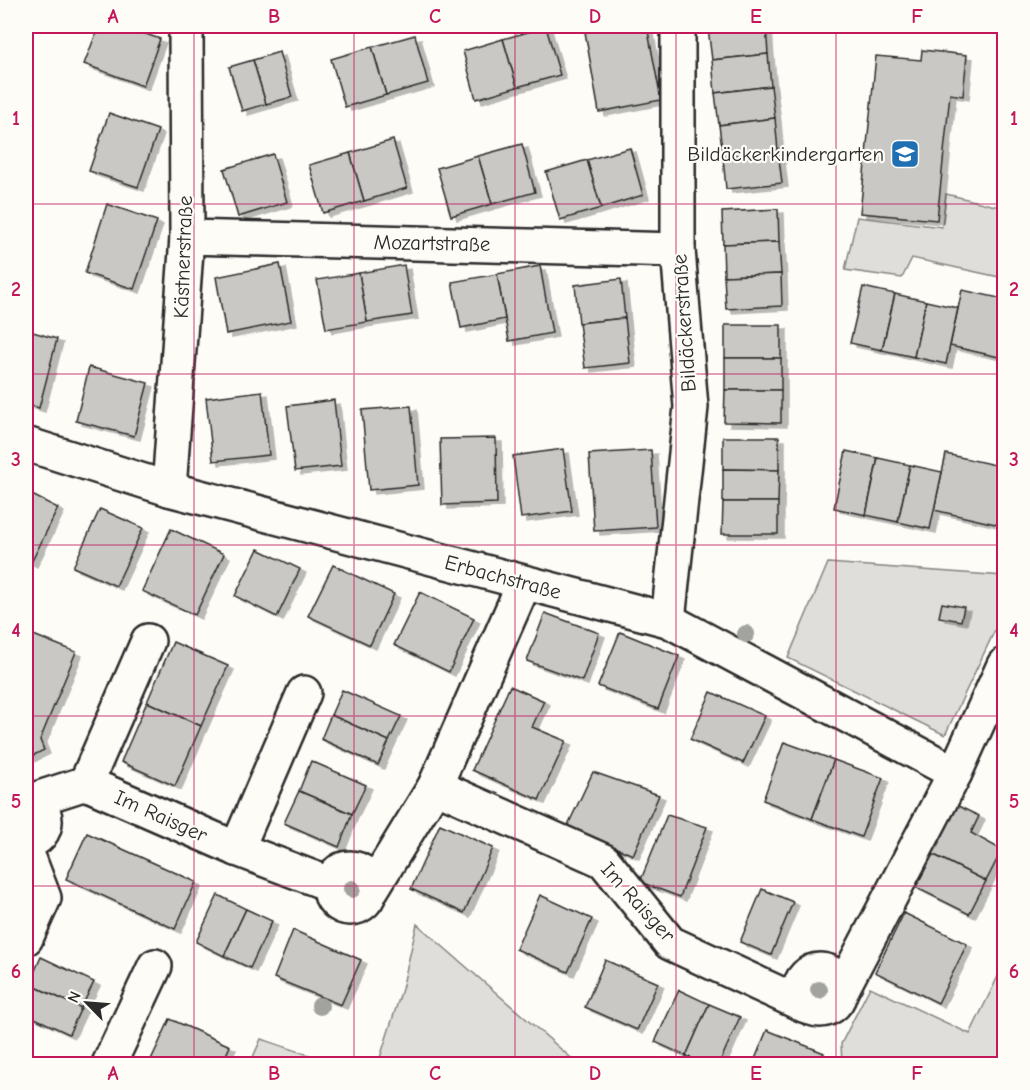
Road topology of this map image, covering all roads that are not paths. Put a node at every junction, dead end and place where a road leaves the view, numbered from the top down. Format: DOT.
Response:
graph roads {
  1 [pos="186,26"];
  2 [pos="678,26"];
  3 [pos="187,237"];
  4 [pos="678,249"];
  5 [pos="26,444"];
  6 [pos="169,489"];
  7 [pos="524,583"];
  8 [pos="668,620"];
  9 [pos="148,641"];
  10 [pos="1005,665"];
  11 [pos="304,693"];
  12 [pos="955,773"];
  13 [pos="86,783"];
  14 [pos="435,786"];
  15 [pos="28,801"];
  16 [pos="26,842"];
  17 [pos="237,849"];
  18 [pos="26,851"];
  19 [pos="26,938"];
  20 [pos="155,966"];
  21 [pos="109,1065"];
  1 -- 3 [label="street, Kästnerstraße"];
  2 -- 4 [label="street, Bildäckerstraße"];
  3 -- 4 [label="street, Mozartstraße"];
  3 -- 6 [label="street, Kästnerstraße"];
  4 -- 8 [label="street, Bildäckerstraße"];
  5 -- 6 [label="street, Erbachstraße"];
  6 -- 7 [label="street, Erbachstraße"];
  7 -- 8 [label="street, Erbachstraße"];
  7 -- 14 [label="street, Im Raisger"];
  8 -- 12 [label="street, Erbachstraße"];
  9 -- 13 [label="street"];
  10 -- 12 [label="street, Im Raisger"];
  11 -- 17 [label="street"];
  12 -- 14 [label="street, Im Raisger"];
  13 -- 15 [label="street"];
  13 -- 17 [label="street, Im Raisger"];
  14 -- 17 [label="street, Im Raisger"];
  15 -- 16 [label="street"];
  18 -- 19 [label="street"];
  20 -- 21 [label="street"];
}
